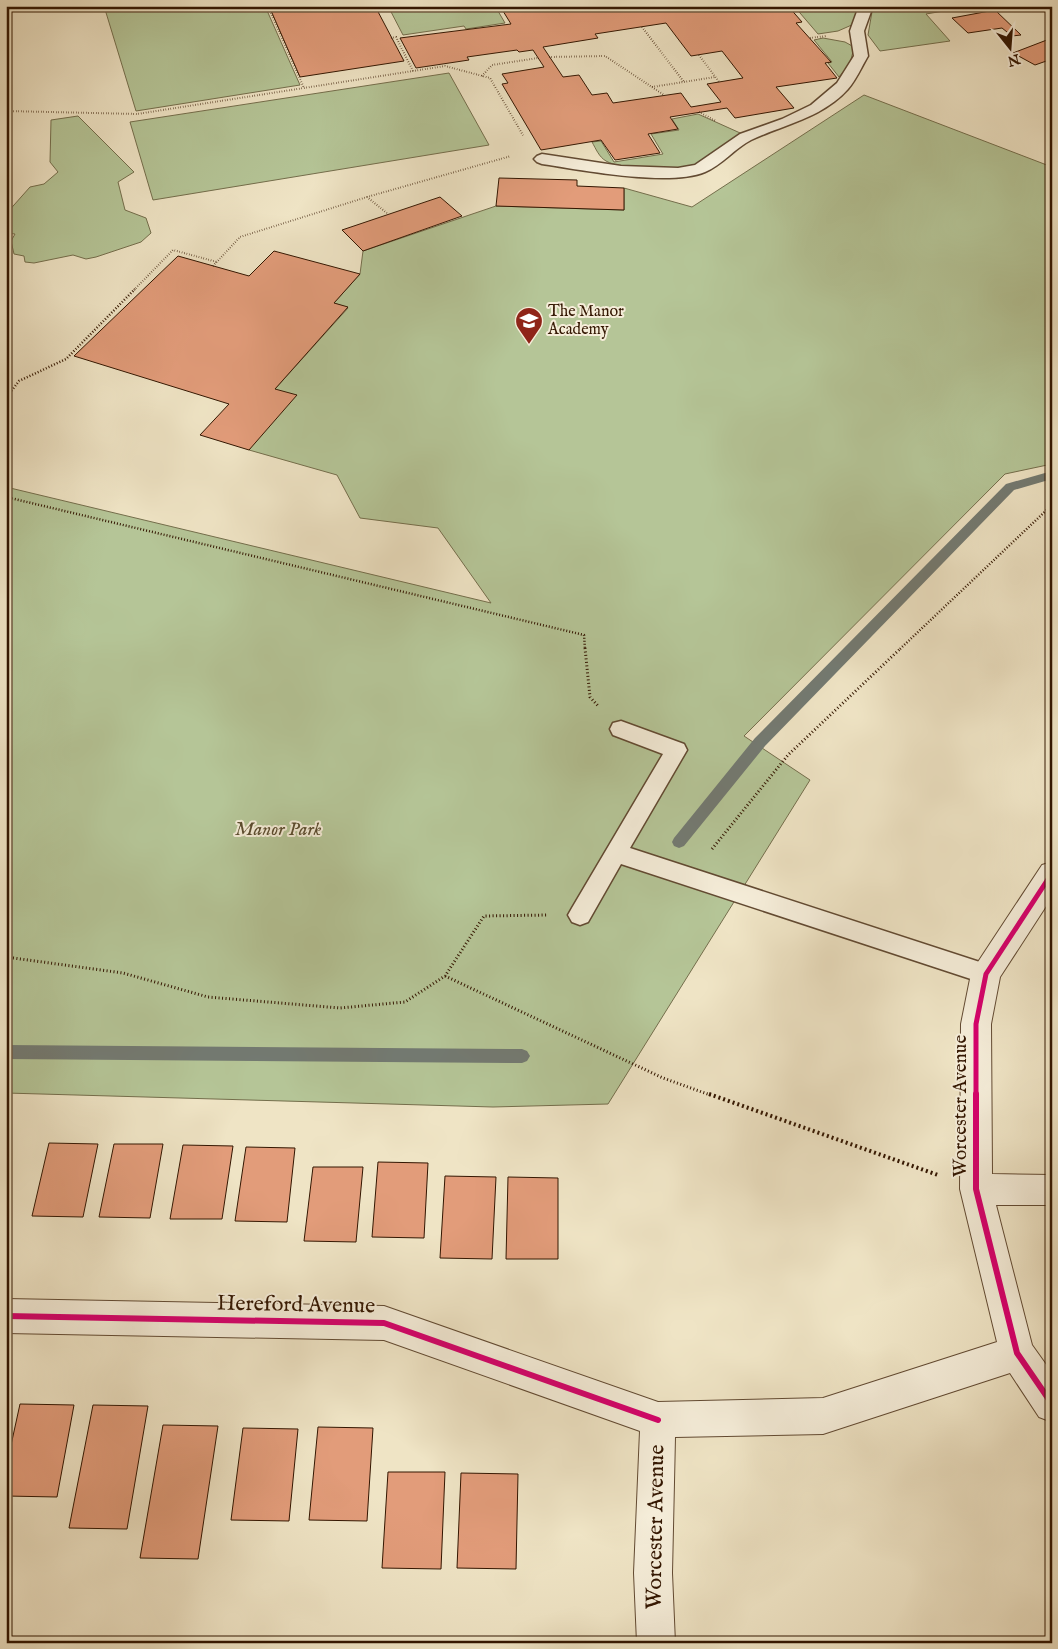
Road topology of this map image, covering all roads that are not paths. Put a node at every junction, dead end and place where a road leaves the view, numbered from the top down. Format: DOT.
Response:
graph roads {
  1 [pos="866,6"];
  2 [pos="542,159"];
  3 [pos="620,729"];
  4 [pos="616,853"];
  5 [pos="1052,873"];
  6 [pos="580,915"];
  7 [pos="986,974"];
  8 [pos="976,1189"];
  9 [pos="1052,1190"];
  10 [pos="6,1316"];
  11 [pos="1017,1353"];
  12 [pos="1052,1404"];
  13 [pos="658,1420"];
  14 [pos="656,1643"];
  1 -- 2 [label="lane"];
  3 -- 4 [label="lane"];
  4 -- 6 [label="lane"];
  4 -- 7 [label="lane"];
  5 -- 7 [label="street, Worcester Avenue"];
  7 -- 8 [label="street, Worcester Avenue"];
  8 -- 9 [label="street"];
  8 -- 11 [label="street, Worcester Avenue"];
  10 -- 13 [label="street, Hereford Avenue"];
  11 -- 12 [label="street, Worcester Avenue"];
  11 -- 13 [label="street, Worcester Avenue"];
  13 -- 14 [label="street, Worcester Avenue"];
}
